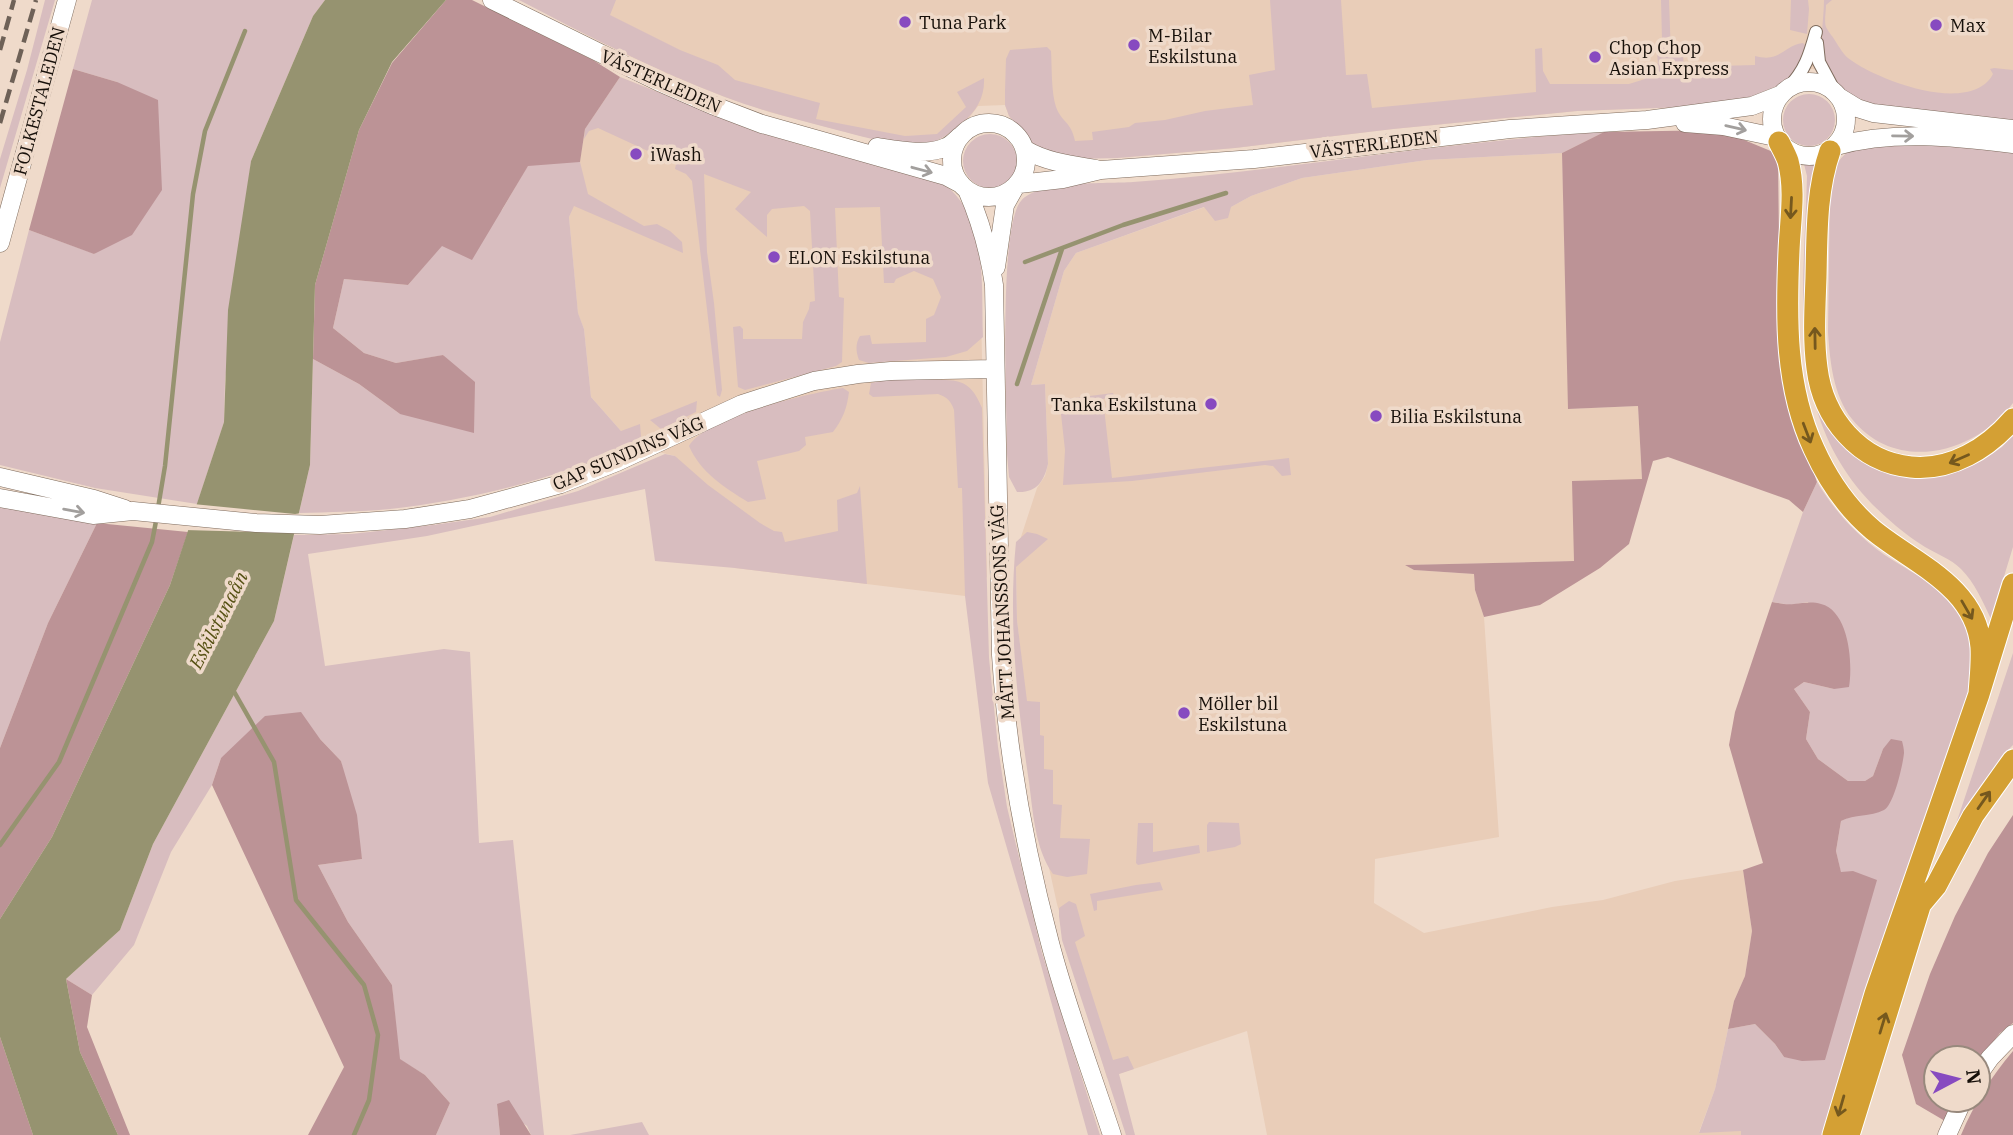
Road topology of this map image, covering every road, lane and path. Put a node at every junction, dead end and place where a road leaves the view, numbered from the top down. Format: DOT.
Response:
graph roads {
  1 [pos="67,0"];
  2 [pos="492,0"];
  3 [pos="1784,92"];
  4 [pos="1837,94"];
  5 [pos="1647,120"];
  6 [pos="2013,129"];
  7 [pos="960,136"];
  8 [pos="1777,139"];
  9 [pos="836,144"];
  10 [pos="2013,144"];
  11 [pos="1833,148"];
  12 [pos="1026,150"];
  13 [pos="1101,170"];
  14 [pos="1016,186"];
  15 [pos="964,187"];
  16 [pos="0,243"];
  17 [pos="993,285"];
  18 [pos="994,369"];
  19 [pos="2013,419"];
  20 [pos="0,477"];
  21 [pos="0,498"];
  22 [pos="141,512"];
  23 [pos="2013,584"];
  24 [pos="2013,617"];
  25 [pos="1979,694"];
  26 [pos="2013,760"];
  27 [pos="1920,905"];
  28 [pos="2013,1034"];
  29 [pos="1992,1056"];
  30 [pos="1957,1114"];
  31 [pos="1112,1135"];
  32 [pos="1833,1135"];
  33 [pos="1849,1135"];
  34 [pos="1947,1135"];
  1 -- 16 [label="main road, FOLKESTALEDEN"];
  2 -- 9 [label="main road, VÄSTERLEDEN"];
  3 -- 4 [label="main road"];
  3 -- 4 [label="street"];
  3 -- 5 [label="main road, VÄSTERLEDEN"];
  3 -- 8 [label="main road"];
  4 -- 6 [label="main road"];
  4 -- 11 [label="main road"];
  5 -- 8 [label="main road, VÄSTERLEDEN, one-way"];
  5 -- 13 [label="main road, VÄSTERLEDEN"];
  7 -- 9 [label="main road, VÄSTERLEDEN"];
  7 -- 12 [label="main road"];
  7 -- 15 [label="main road"];
  8 -- 11 [label="main road"];
  8 -- 25 [label="highway, one-way"];
  9 -- 15 [label="main road, VÄSTERLEDEN, one-way"];
  11 -- 10 [label="main road, one-way"];
  19 -- 11 [label="highway, one-way"];
  12 -- 13 [label="main road, VÄSTERLEDEN"];
  12 -- 14 [label="main road"];
  13 -- 14 [label="main road, VÄSTERLEDEN"];
  14 -- 15 [label="main road"];
  14 -- 17 [label="main road, MÅTT JOHANSSONS VÄG"];
  15 -- 17 [label="main road, MÅTT JOHANSSONS VÄG"];
  17 -- 18 [label="main road, MÅTT JOHANSSONS VÄG"];
  18 -- 22 [label="main road, GAP SUNDINS VÄG"];
  18 -- 31 [label="main road, MÅTT JOHANSSONS VÄG"];
  20 -- 22 [label="main road, GAP SUNDINS VÄG"];
  21 -- 22 [label="main road, GAP SUNDINS VÄG, one-way"];
  23 -- 25 [label="highway"];
  24 -- 27 [label="highway"];
  25 -- 32 [label="highway, one-way"];
  27 -- 26 [label="highway, one-way"];
  33 -- 27 [label="highway, one-way"];
  28 -- 29 [label="main road"];
  30 -- 34 [label="main road"];
}
